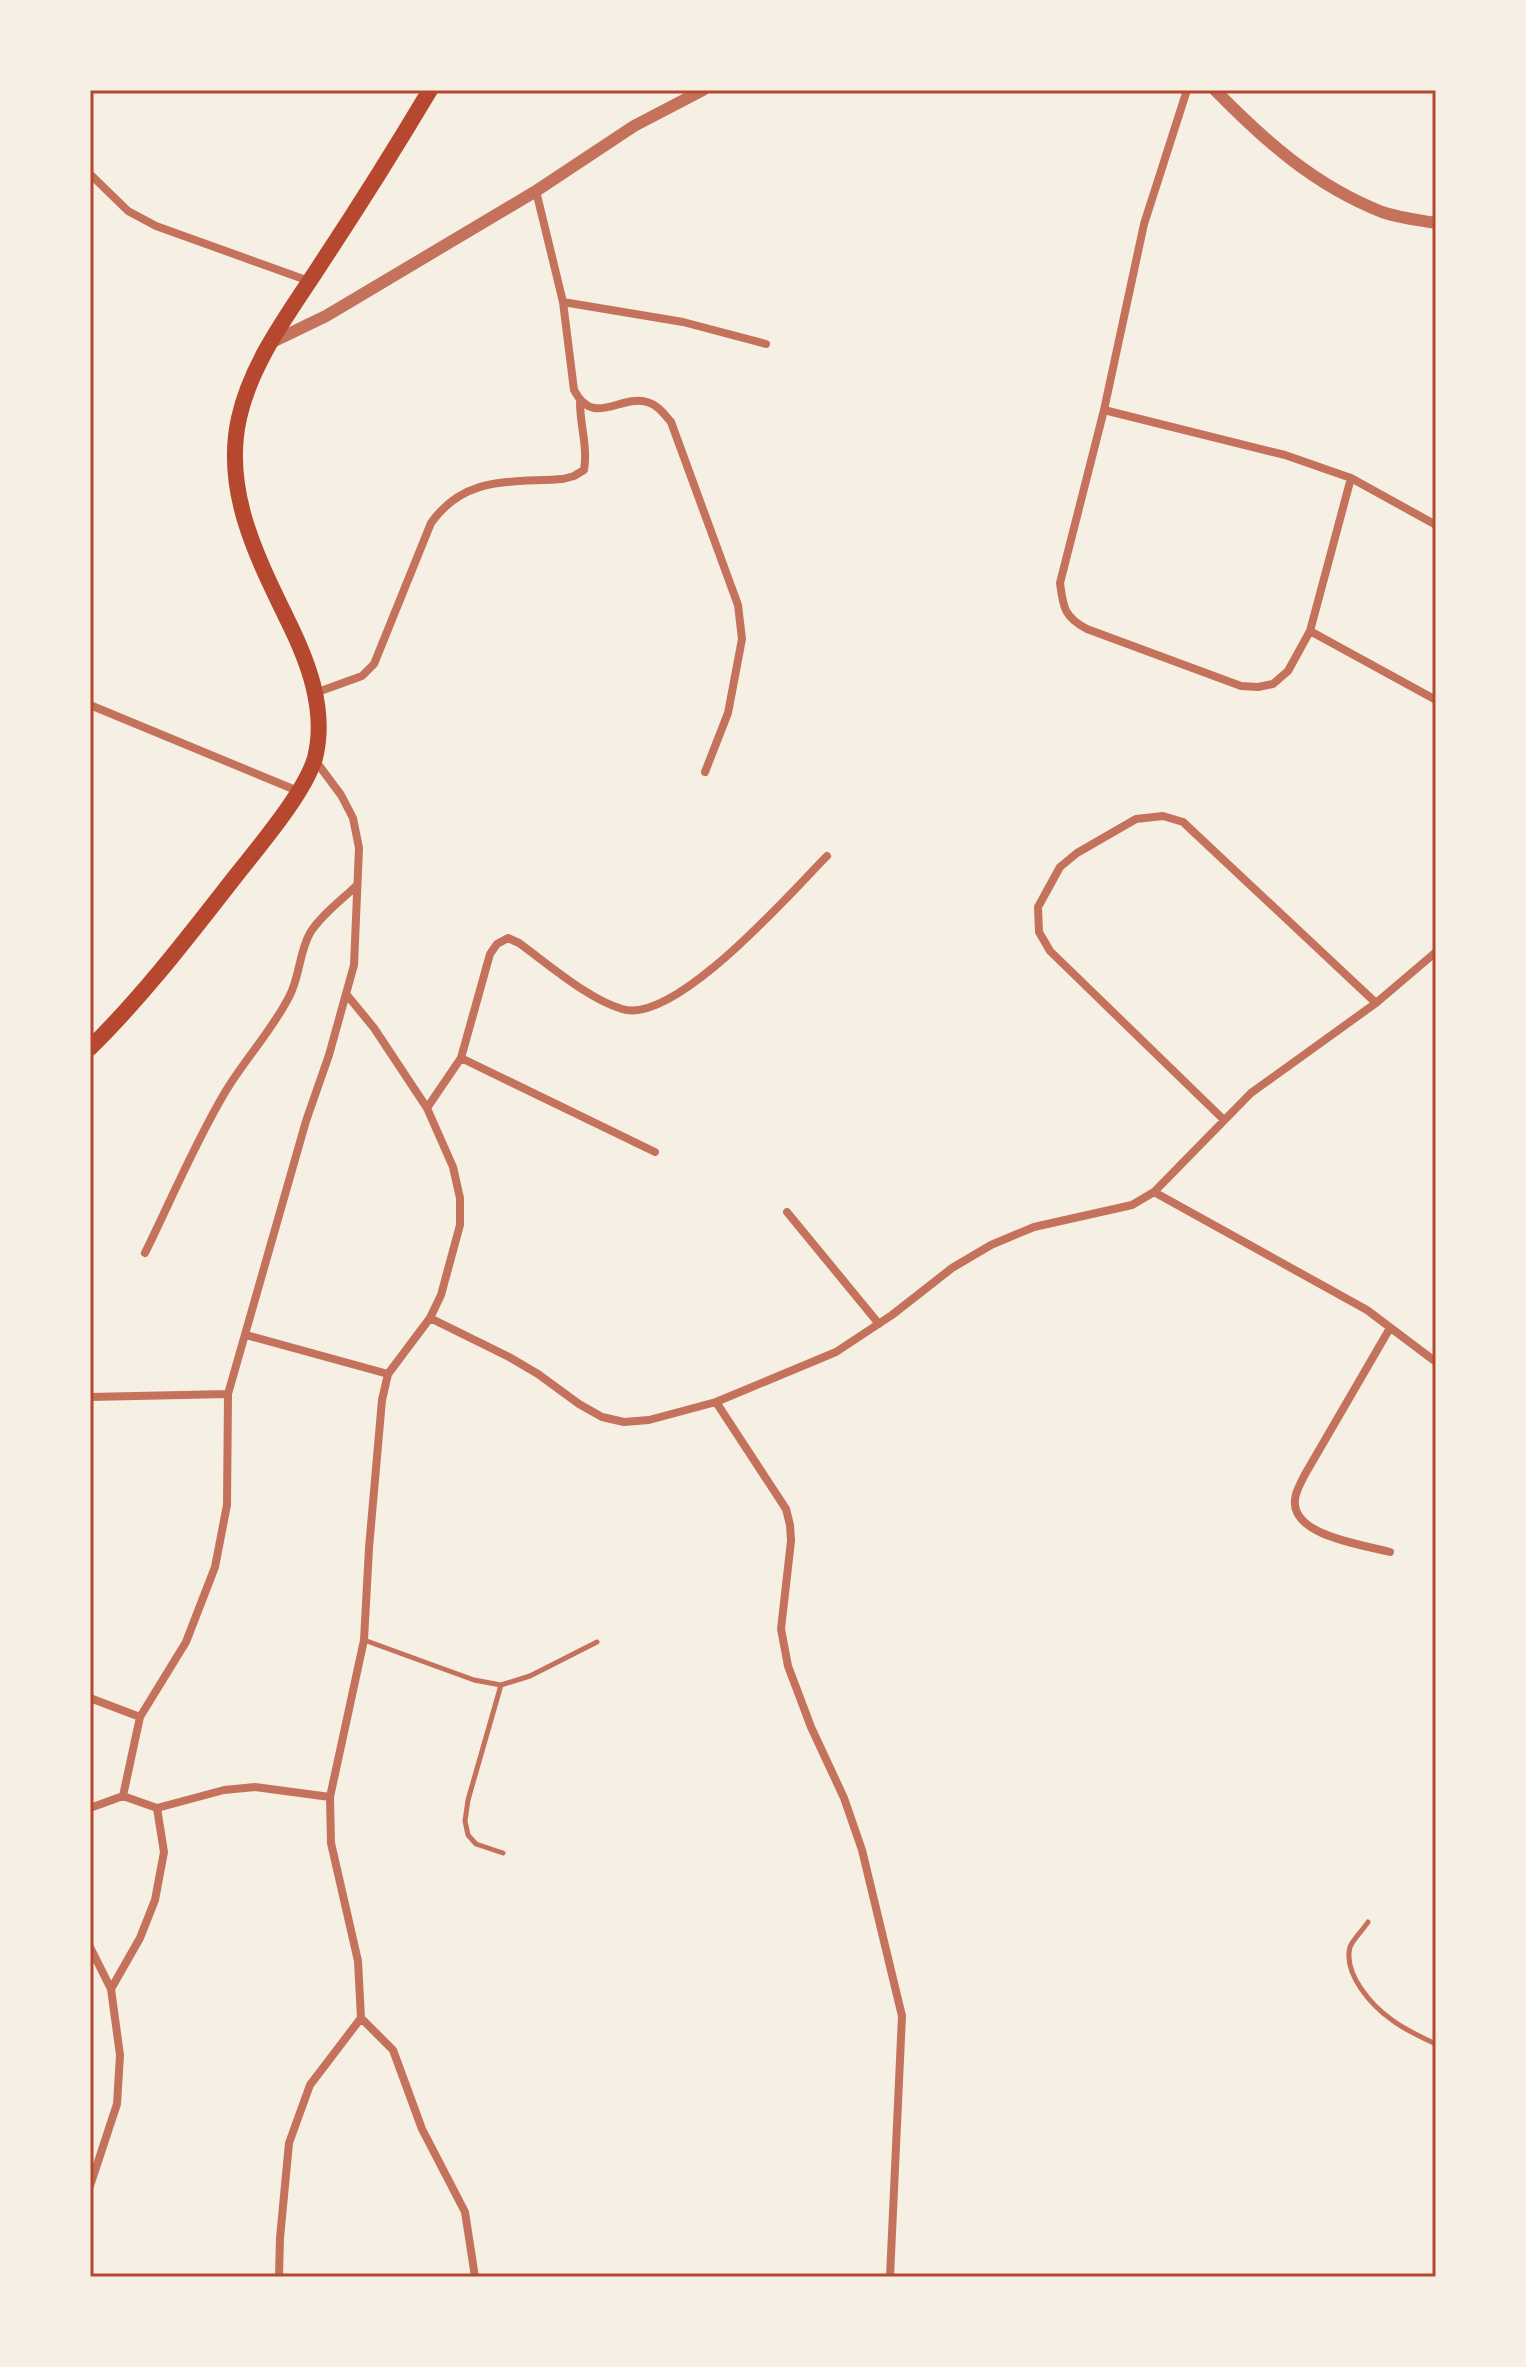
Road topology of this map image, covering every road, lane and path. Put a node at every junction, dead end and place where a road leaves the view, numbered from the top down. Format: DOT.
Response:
graph roads {
  1 [pos="430,90"];
  2 [pos="703,90"];
  3 [pos="1187,90"];
  4 [pos="1215,90"];
  5 [pos="90,174"];
  6 [pos="536,191"];
  7 [pos="1436,223"];
  8 [pos="310,282"];
  9 [pos="563,302"];
  10 [pos="270,343"];
  11 [pos="766,344"];
  12 [pos="580,402"];
  13 [pos="1104,410"];
  14 [pos="1351,478"];
  15 [pos="1436,525"];
  16 [pos="1310,631"];
  17 [pos="315,693"];
  18 [pos="1436,700"];
  19 [pos="90,705"];
  20 [pos="314,759"];
  21 [pos="705,772"];
  22 [pos="298,791"];
  23 [pos="827,856"];
  24 [pos="358,885"];
  25 [pos="1434,957"];
  26 [pos="347,995"];
  27 [pos="1376,1003"];
  28 [pos="90,1048"];
  29 [pos="461,1058"];
  30 [pos="427,1108"];
  31 [pos="1224,1120"];
  32 [pos="655,1152"];
  33 [pos="1154,1192"];
  34 [pos="787,1212"];
  35 [pos="145,1253"];
  36 [pos="430,1318"];
  37 [pos="879,1324"];
  38 [pos="1390,1328"];
  39 [pos="246,1335"];
  40 [pos="1436,1362"];
  41 [pos="388,1374"];
  42 [pos="228,1394"];
  43 [pos="90,1397"];
  44 [pos="716,1402"];
  45 [pos="1390,1552"];
  46 [pos="364,1640"];
  47 [pos="597,1642"];
  48 [pos="501,1685"];
  49 [pos="90,1698"];
  50 [pos="140,1717"];
  51 [pos="123,1796"];
  52 [pos="330,1797"];
  53 [pos="90,1808"];
  54 [pos="157,1808"];
  55 [pos="503,1853"];
  56 [pos="1368,1922"];
  57 [pos="90,1947"];
  58 [pos="111,1989"];
  59 [pos="361,2018"];
  60 [pos="1436,2044"];
  61 [pos="90,2186"];
  62 [pos="279,2277"];
  63 [pos="475,2277"];
  64 [pos="890,2277"];
  1 -- 8 [label="highway"];
  2 -- 6 [label="street"];
  3 -- 13 [label="street"];
  4 -- 7 [label="street"];
  5 -- 8 [label="street"];
  6 -- 9 [label="street"];
  6 -- 10 [label="street"];
  8 -- 10 [label="highway"];
  9 -- 11 [label="street"];
  9 -- 12 [label="street"];
  10 -- 17 [label="highway"];
  12 -- 17 [label="street"];
  12 -- 21 [label="street"];
  13 -- 14 [label="street"];
  13 -- 16 [label="street"];
  14 -- 15 [label="street"];
  14 -- 16 [label="street"];
  16 -- 18 [label="street"];
  17 -- 20 [label="highway"];
  19 -- 22 [label="street"];
  20 -- 22 [label="highway"];
  20 -- 24 [label="street"];
  22 -- 28 [label="highway"];
  23 -- 29 [label="street"];
  24 -- 26 [label="street"];
  24 -- 35 [label="street"];
  25 -- 27 [label="street"];
  26 -- 30 [label="street"];
  26 -- 39 [label="street"];
  27 -- 31 [label="street"];
  27 -- 31 [label="street"];
  29 -- 30 [label="street"];
  29 -- 32 [label="street"];
  30 -- 36 [label="street"];
  31 -- 33 [label="street"];
  33 -- 37 [label="street"];
  33 -- 38 [label="street"];
  34 -- 37 [label="street"];
  36 -- 41 [label="street"];
  36 -- 44 [label="street"];
  37 -- 44 [label="street"];
  38 -- 40 [label="street"];
  38 -- 45 [label="street"];
  39 -- 41 [label="street"];
  39 -- 42 [label="street"];
  41 -- 46 [label="street"];
  42 -- 43 [label="street"];
  42 -- 50 [label="street"];
  44 -- 64 [label="street"];
  46 -- 48 [label="lane"];
  46 -- 52 [label="street"];
  47 -- 48 [label="lane"];
  48 -- 55 [label="lane"];
  49 -- 50 [label="street"];
  50 -- 51 [label="street"];
  51 -- 53 [label="street"];
  51 -- 54 [label="street"];
  52 -- 54 [label="street"];
  52 -- 59 [label="street"];
  54 -- 58 [label="street"];
  56 -- 60 [label="lane"];
  57 -- 58 [label="street"];
  58 -- 61 [label="street"];
  59 -- 62 [label="street"];
  59 -- 63 [label="street"];
}
